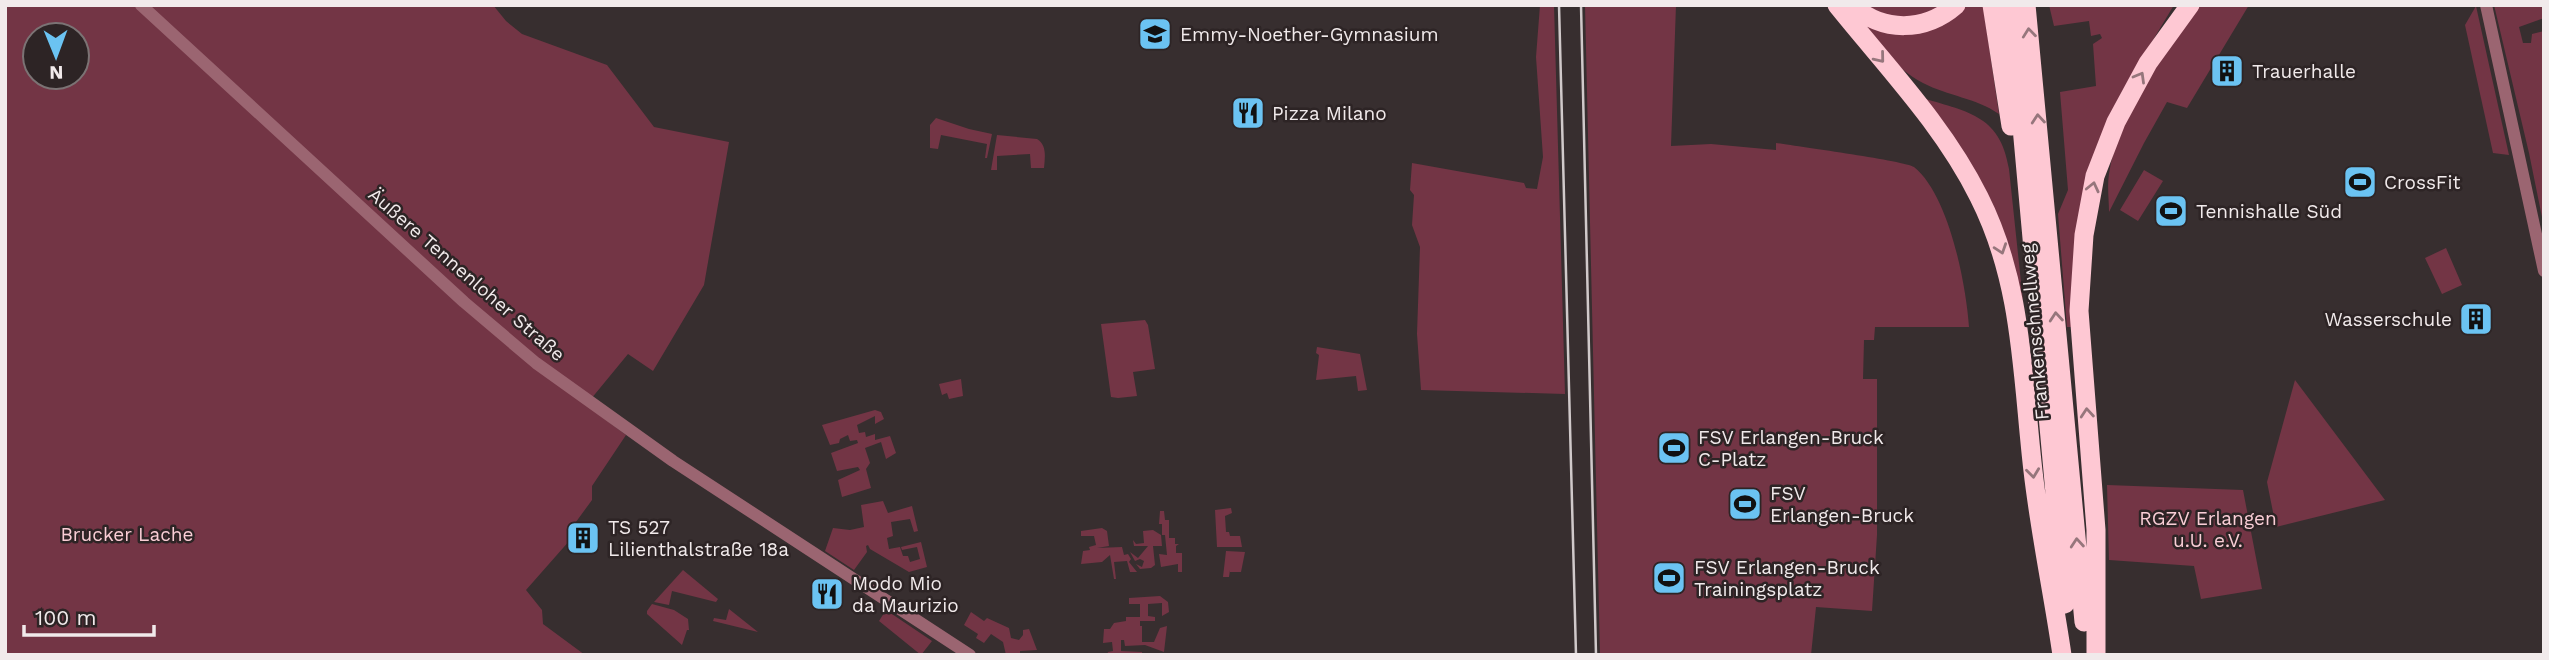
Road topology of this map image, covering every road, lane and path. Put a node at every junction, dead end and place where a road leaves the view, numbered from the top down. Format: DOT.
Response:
graph roads {
  1 [pos="141,5"];
  2 [pos="1837,5"];
  3 [pos="1852,5"];
  4 [pos="1956,5"];
  5 [pos="1992,5"];
  6 [pos="2011,5"];
  7 [pos="2026,5"];
  8 [pos="2182,5"];
  9 [pos="2190,5"];
  10 [pos="2486,5"];
  11 [pos="2167,34"];
  12 [pos="2029,219"];
  13 [pos="2544,271"];
  14 [pos="970,655"];
  15 [pos="2062,655"];
  16 [pos="2069,655"];
  17 [pos="2088,655"];
  18 [pos="2096,655"];
  1 -- 14 [label="street, Äußere Tennenloher Straße"];
  2 -- 15 [label="highway, one-way"];
  3 -- 4 [label="highway"];
  5 -- 12 [label="highway"];
  6 -- 12 [label="highway, Frankenschnellweg"];
  17 -- 7 [label="highway, Frankenschnellweg, one-way"];
  8 -- 11 [label="highway"];
  9 -- 11 [label="highway"];
  10 -- 13 [label="street"];
  18 -- 11 [label="highway, one-way"];
  12 -- 16 [label="highway, Frankenschnellweg"];
}
